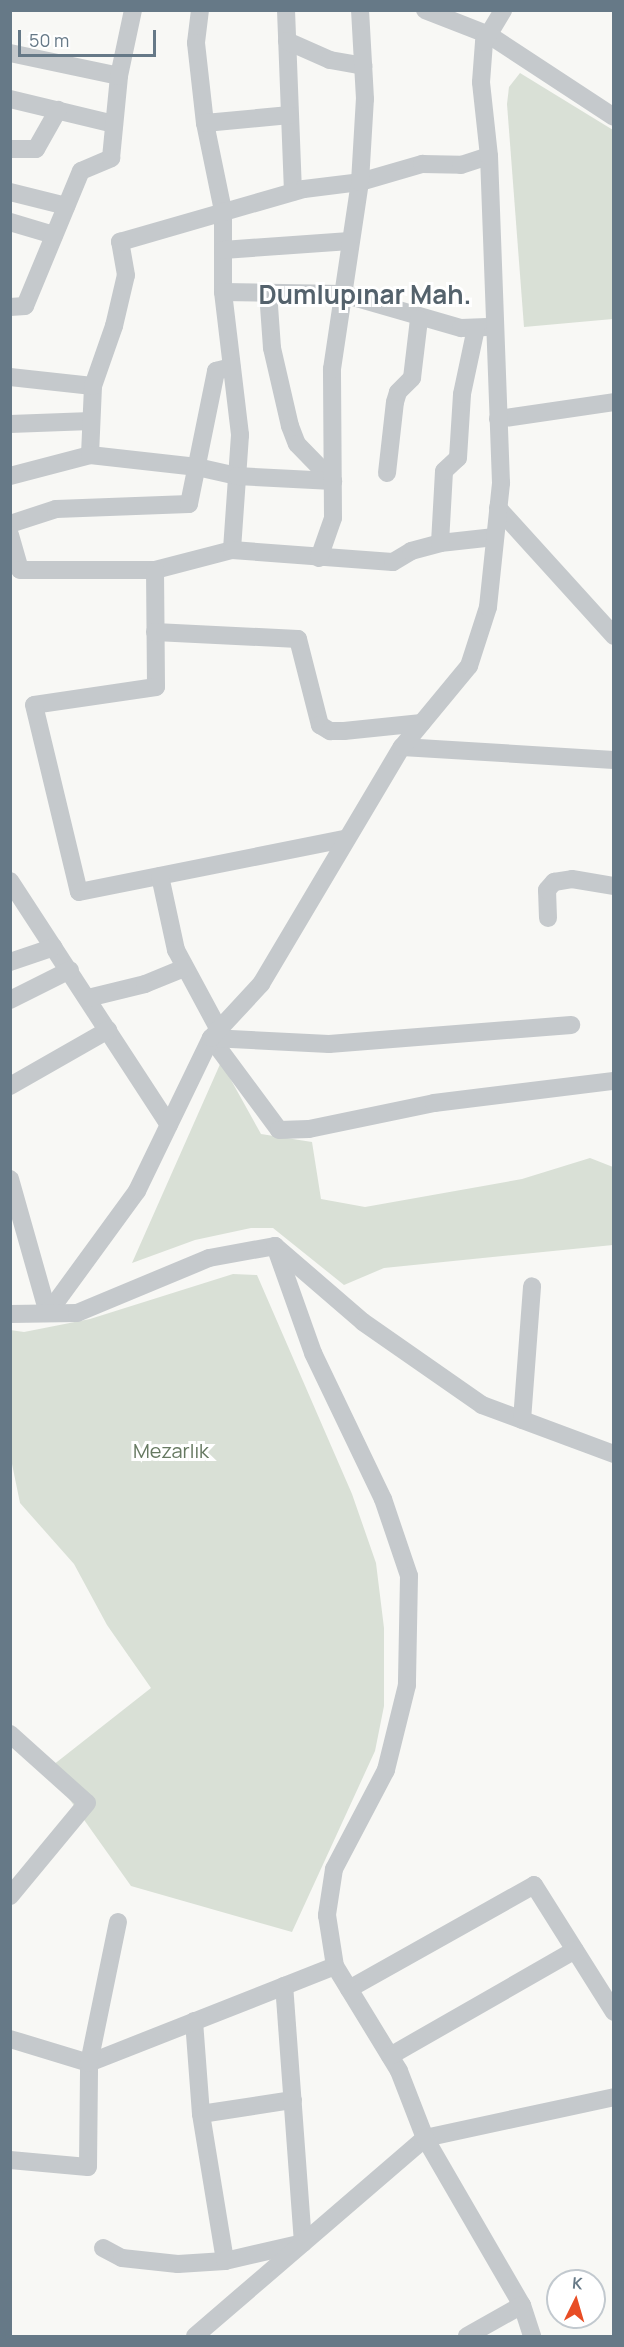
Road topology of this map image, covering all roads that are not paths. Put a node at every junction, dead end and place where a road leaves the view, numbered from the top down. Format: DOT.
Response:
graph roads {
  1 [pos="133,10"];
  2 [pos="200,10"];
  3 [pos="286,10"];
  4 [pos="360,10"];
  5 [pos="425,10"];
  6 [pos="503,10"];
  7 [pos="489,34"];
  8 [pos="287,41"];
  9 [pos="10,53"];
  10 [pos="363,66"];
  11 [pos="119,76"];
  12 [pos="10,99"];
  13 [pos="58,110"];
  14 [pos="290,115"];
  15 [pos="614,117"];
  16 [pos="205,123"];
  17 [pos="114,124"];
  18 [pos="10,149"];
  19 [pos="489,156"];
  20 [pos="360,182"];
  21 [pos="10,192"];
  22 [pos="293,192"];
  23 [pos="66,206"];
  24 [pos="223,212"];
  25 [pos="10,222"];
  26 [pos="54,235"];
  27 [pos="350,241"];
  28 [pos="223,250"];
  29 [pos="223,292"];
  30 [pos="268,292"];
  31 [pos="343,294"];
  32 [pos="10,307"];
  33 [pos="419,319"];
  34 [pos="485,328"];
  35 [pos="231,368"];
  36 [pos="10,377"];
  37 [pos="93,386"];
  38 [pos="614,402"];
  39 [pos="498,419"];
  40 [pos="91,421"];
  41 [pos="10,424"];
  42 [pos="90,455"];
  43 [pos="197,467"];
  44 [pos="387,473"];
  45 [pos="10,476"];
  46 [pos="237,476"];
  47 [pos="333,481"];
  48 [pos="498,507"];
  49 [pos="10,524"];
  50 [pos="495,537"];
  51 [pos="440,543"];
  52 [pos="12,547"];
  53 [pos="232,550"];
  54 [pos="319,558"];
  55 [pos="155,570"];
  56 [pos="155,632"];
  57 [pos="614,636"];
  58 [pos="422,723"];
  59 [pos="402,747"];
  60 [pos="614,760"];
  61 [pos="345,839"];
  62 [pos="160,876"];
  63 [pos="614,886"];
  64 [pos="14,892"];
  65 [pos="548,918"];
  66 [pos="54,947"];
  67 [pos="10,962"];
  68 [pos="184,969"];
  69 [pos="70,970"];
  70 [pos="88,998"];
  71 [pos="10,1000"];
  72 [pos="571,1025"];
  73 [pos="108,1030"];
  74 [pos="215,1034"];
  75 [pos="614,1081"];
  76 [pos="10,1086"];
  77 [pos="169,1125"];
  78 [pos="10,1179"];
  79 [pos="275,1246"];
  80 [pos="532,1286"];
  81 [pos="48,1313"];
  82 [pos="10,1314"];
  83 [pos="522,1420"];
  84 [pos="614,1454"];
  85 [pos="10,1734"];
  86 [pos="10,1896"];
  87 [pos="118,1922"];
  88 [pos="575,1950"];
  89 [pos="335,1966"];
  90 [pos="284,1986"];
  91 [pos="349,1989"];
  92 [pos="614,2012"];
  93 [pos="194,2021"];
  94 [pos="10,2039"];
  95 [pos="390,2055"];
  96 [pos="88,2063"];
  97 [pos="614,2097"];
  98 [pos="293,2100"];
  99 [pos="201,2115"];
  100 [pos="425,2138"];
  101 [pos="10,2160"];
  102 [pos="303,2244"];
  103 [pos="103,2248"];
  104 [pos="225,2261"];
  105 [pos="522,2305"];
  106 [pos="195,2337"];
  107 [pos="467,2337"];
  108 [pos="532,2337"];
  1 -- 11 [label="street"];
  2 -- 16 [label="street"];
  3 -- 8 [label="street"];
  4 -- 10 [label="street"];
  5 -- 7 [label="street"];
  6 -- 7 [label="street"];
  7 -- 15 [label="street"];
  7 -- 19 [label="street"];
  8 -- 10 [label="street"];
  8 -- 14 [label="street"];
  9 -- 11 [label="street"];
  10 -- 20 [label="street"];
  11 -- 17 [label="street"];
  12 -- 13 [label="street"];
  13 -- 17 [label="street"];
  13 -- 18 [label="street"];
  14 -- 16 [label="street"];
  14 -- 22 [label="street"];
  16 -- 24 [label="street"];
  17 -- 23 [label="street"];
  19 -- 20 [label="street"];
  19 -- 34 [label="street"];
  20 -- 22 [label="street"];
  20 -- 27 [label="street"];
  21 -- 23 [label="street"];
  22 -- 24 [label="street"];
  23 -- 26 [label="street"];
  24 -- 28 [label="street"];
  24 -- 37 [label="street"];
  25 -- 26 [label="street"];
  26 -- 32 [label="street"];
  27 -- 28 [label="street"];
  27 -- 31 [label="street"];
  28 -- 29 [label="street"];
  29 -- 30 [label="street"];
  29 -- 35 [label="street"];
  30 -- 31 [label="street"];
  30 -- 47 [label="street"];
  31 -- 33 [label="street"];
  31 -- 47 [label="street"];
  33 -- 34 [label="street"];
  33 -- 44 [label="street"];
  34 -- 39 [label="street"];
  34 -- 51 [label="street"];
  35 -- 43 [label="street"];
  35 -- 46 [label="street"];
  36 -- 37 [label="street"];
  37 -- 40 [label="street"];
  38 -- 39 [label="street"];
  39 -- 48 [label="street"];
  40 -- 41 [label="street"];
  40 -- 42 [label="street"];
  42 -- 43 [label="street"];
  42 -- 45 [label="street"];
  43 -- 46 [label="street"];
  43 -- 49 [label="street"];
  46 -- 47 [label="street"];
  46 -- 53 [label="street"];
  47 -- 54 [label="street"];
  48 -- 50 [label="street"];
  48 -- 57 [label="street"];
  50 -- 51 [label="street"];
  50 -- 58 [label="street"];
  51 -- 54 [label="street"];
  52 -- 55 [label="street"];
  53 -- 54 [label="street"];
  53 -- 55 [label="street"];
  55 -- 56 [label="street"];
  56 -- 58 [label="street"];
  56 -- 62 [label="street"];
  58 -- 59 [label="street"];
  59 -- 60 [label="street"];
  59 -- 61 [label="street"];
  61 -- 62 [label="street"];
  61 -- 74 [label="street"];
  62 -- 68 [label="street"];
  63 -- 65 [label="street"];
  64 -- 66 [label="street"];
  66 -- 67 [label="street"];
  66 -- 69 [label="street"];
  68 -- 70 [label="street"];
  68 -- 74 [label="street"];
  69 -- 70 [label="street"];
  69 -- 71 [label="street"];
  70 -- 73 [label="street"];
  72 -- 74 [label="street"];
  73 -- 76 [label="street"];
  73 -- 77 [label="street"];
  74 -- 75 [label="street"];
  74 -- 77 [label="street"];
  77 -- 81 [label="street"];
  78 -- 81 [label="street"];
  79 -- 81 [label="street"];
  79 -- 83 [label="street"];
  79 -- 89 [label="street"];
  80 -- 83 [label="street"];
  81 -- 82 [label="street"];
  83 -- 84 [label="street"];
  85 -- 86 [label="street"];
  87 -- 96 [label="street"];
  88 -- 91 [label="street"];
  88 -- 92 [label="street"];
  88 -- 95 [label="street"];
  89 -- 90 [label="street"];
  89 -- 91 [label="street"];
  90 -- 93 [label="street"];
  90 -- 98 [label="street"];
  91 -- 95 [label="street"];
  93 -- 96 [label="street"];
  93 -- 99 [label="street"];
  94 -- 96 [label="street"];
  95 -- 100 [label="street"];
  96 -- 101 [label="street"];
  97 -- 100 [label="street"];
  98 -- 99 [label="street"];
  98 -- 102 [label="street"];
  99 -- 104 [label="street"];
  100 -- 102 [label="street"];
  100 -- 105 [label="street"];
  102 -- 104 [label="street"];
  102 -- 106 [label="street"];
  103 -- 104 [label="street"];
  105 -- 107 [label="street"];
  105 -- 108 [label="street"];
}
